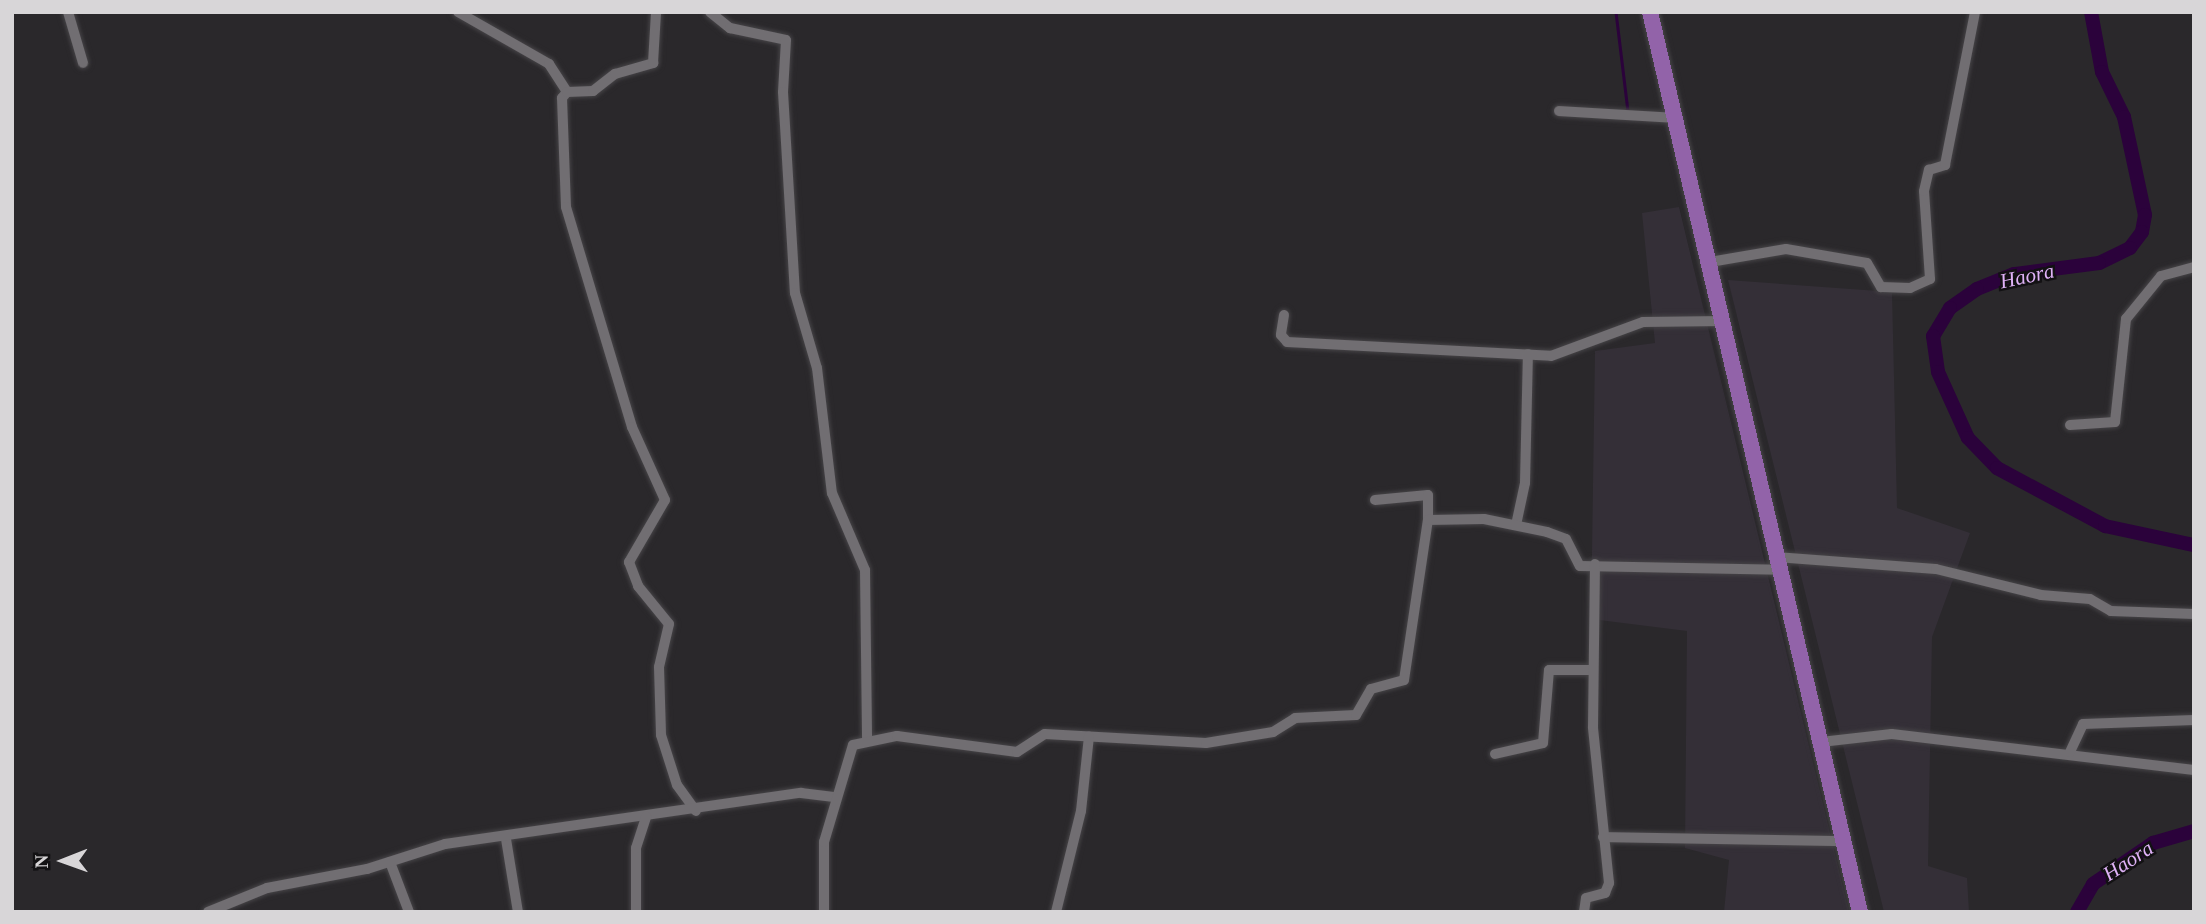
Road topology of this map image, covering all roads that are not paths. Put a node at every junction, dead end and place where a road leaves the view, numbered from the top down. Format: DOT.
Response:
graph roads {
  1 [pos="68,12"];
  2 [pos="458,12"];
  3 [pos="656,12"];
  4 [pos="710,12"];
  5 [pos="1650,12"];
  6 [pos="1975,12"];
  7 [pos="83,63"];
  8 [pos="567,92"];
  9 [pos="1559,111"];
  10 [pos="1676,118"];
  11 [pos="1710,262"];
  12 [pos="2194,267"];
  13 [pos="1284,315"];
  14 [pos="1724,321"];
  15 [pos="1528,354"];
  16 [pos="2070,425"];
  17 [pos="1375,500"];
  18 [pos="1428,520"];
  19 [pos="1516,525"];
  20 [pos="1595,564"];
  21 [pos="1778,564"];
  22 [pos="2194,614"];
  23 [pos="1592,670"];
  24 [pos="2194,720"];
  25 [pos="1089,736"];
  26 [pos="867,741"];
  27 [pos="1821,742"];
  28 [pos="2070,752"];
  29 [pos="1495,754"];
  30 [pos="2194,770"];
  31 [pos="834,797"];
  32 [pos="696,811"];
  33 [pos="646,817"];
  34 [pos="1603,837"];
  35 [pos="506,839"];
  36 [pos="1844,841"];
  37 [pos="390,862"];
  38 [pos="208,912"];
  39 [pos="409,912"];
  40 [pos="518,912"];
  41 [pos="636,912"];
  42 [pos="824,912"];
  43 [pos="1056,912"];
  44 [pos="1584,912"];
  45 [pos="1860,912"];
  1 -- 7 [label="street"];
  2 -- 8 [label="street"];
  3 -- 8 [label="street"];
  4 -- 26 [label="street"];
  5 -- 10 [label="main road"];
  6 -- 11 [label="street"];
  8 -- 32 [label="street"];
  9 -- 10 [label="street"];
  10 -- 11 [label="main road"];
  11 -- 14 [label="main road"];
  12 -- 16 [label="street"];
  13 -- 15 [label="street"];
  14 -- 15 [label="street"];
  14 -- 21 [label="main road"];
  15 -- 19 [label="street"];
  17 -- 18 [label="street"];
  18 -- 19 [label="street"];
  18 -- 25 [label="street"];
  19 -- 20 [label="street"];
  20 -- 21 [label="street"];
  20 -- 23 [label="street"];
  21 -- 22 [label="street"];
  21 -- 27 [label="main road"];
  23 -- 29 [label="street"];
  23 -- 34 [label="street"];
  24 -- 28 [label="street"];
  25 -- 26 [label="street"];
  25 -- 43 [label="street"];
  26 -- 31 [label="street"];
  27 -- 28 [label="street"];
  27 -- 36 [label="main road"];
  28 -- 30 [label="street"];
  31 -- 32 [label="street"];
  31 -- 42 [label="street"];
  32 -- 33 [label="street"];
  33 -- 35 [label="street"];
  33 -- 41 [label="street"];
  34 -- 36 [label="street"];
  34 -- 44 [label="street"];
  35 -- 37 [label="street"];
  35 -- 40 [label="street"];
  36 -- 45 [label="main road"];
  37 -- 38 [label="street"];
  37 -- 39 [label="street"];
}
